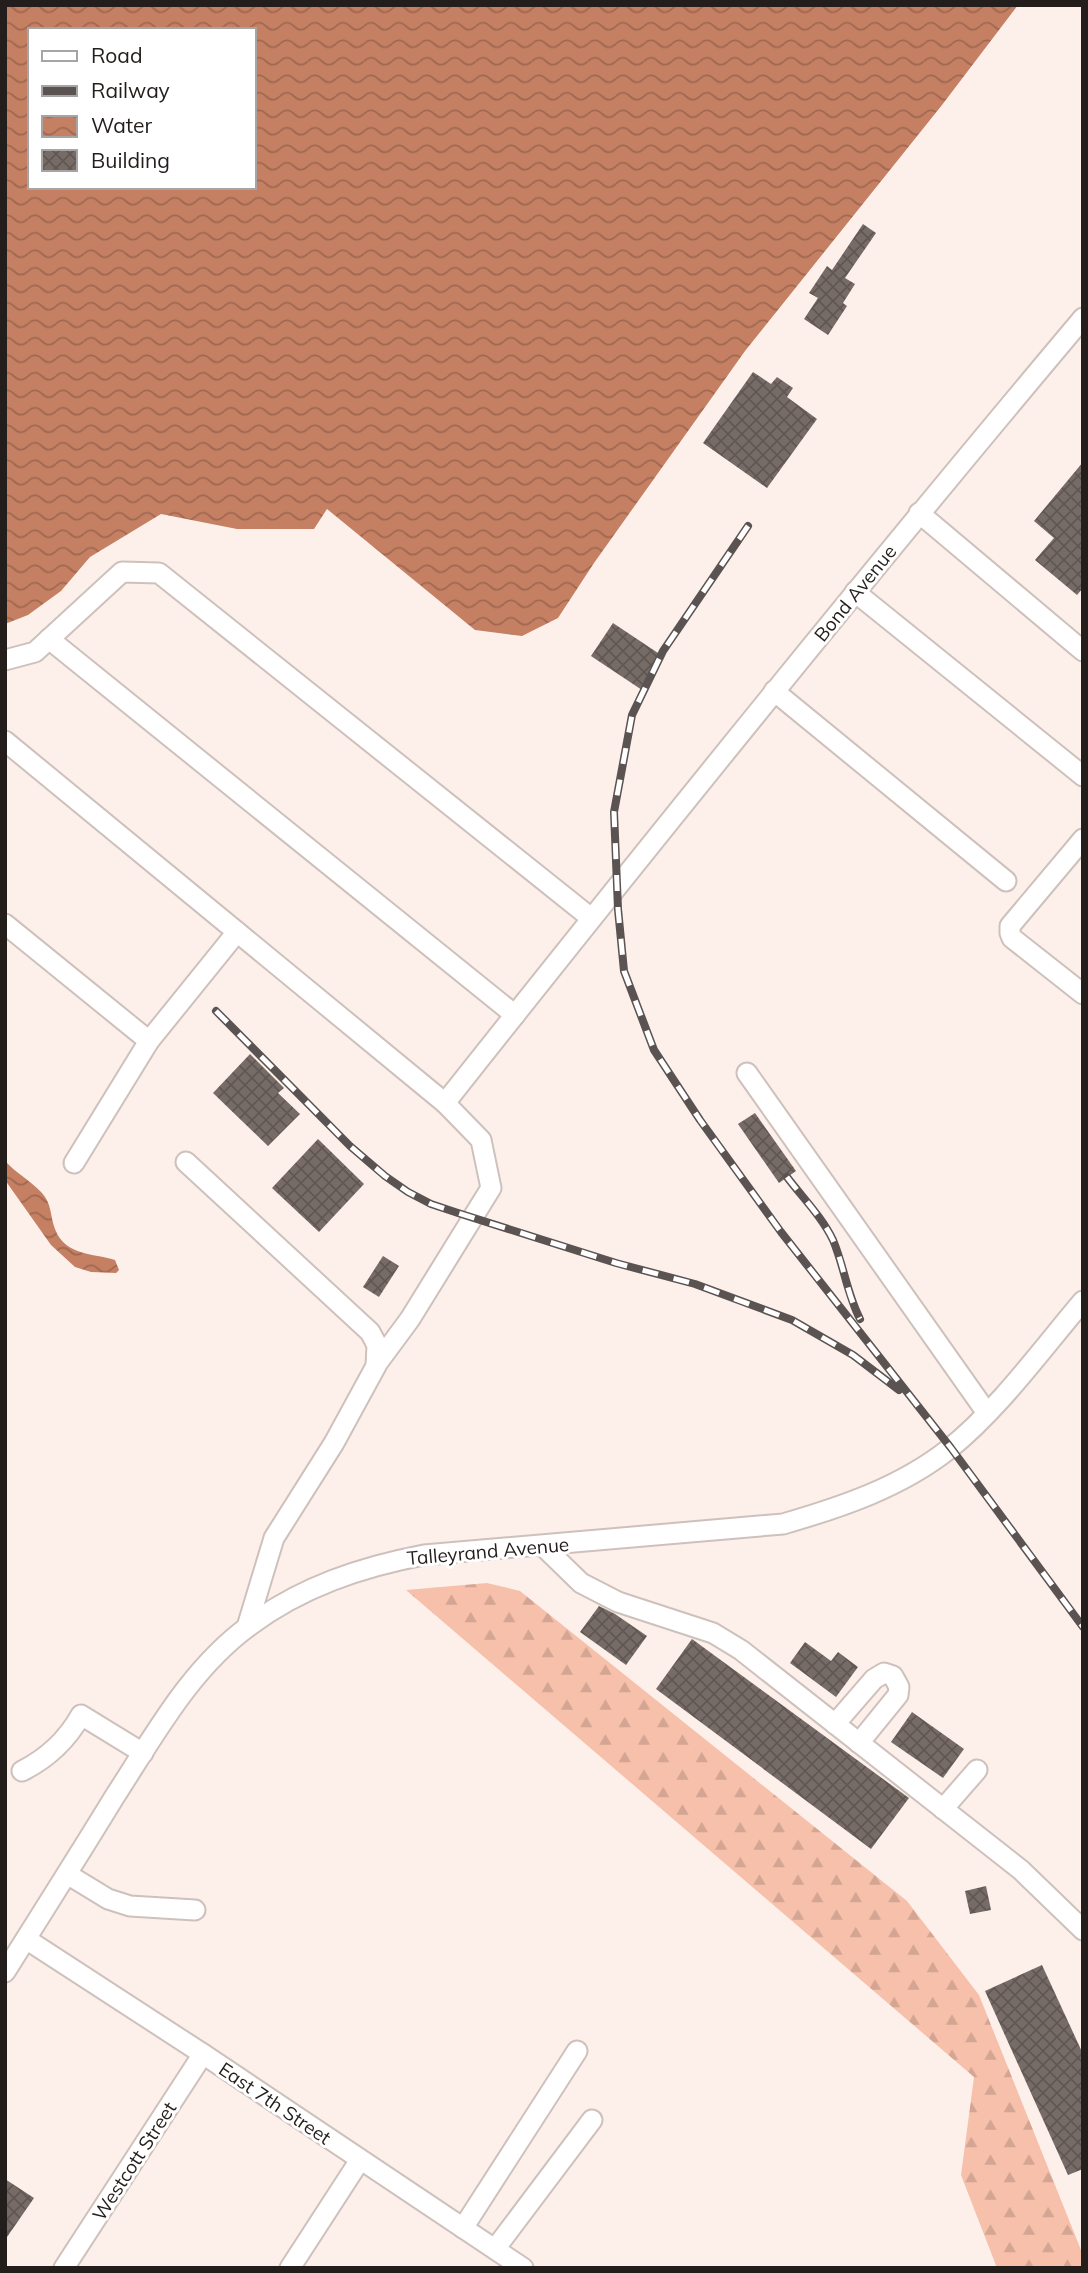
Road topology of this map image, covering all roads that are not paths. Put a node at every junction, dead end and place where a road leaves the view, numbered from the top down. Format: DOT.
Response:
graph roads {
  1 [pos="1083,318"];
  2 [pos="919,513"];
  3 [pos="855,592"];
  4 [pos="49,639"];
  5 [pos="1083,651"];
  6 [pos="5,660"];
  7 [pos="774,691"];
  8 [pos="5,741"];
  9 [pos="1083,776"];
  10 [pos="1083,839"];
  11 [pos="1006,881"];
  12 [pos="591,918"];
  13 [pos="5,924"];
  14 [pos="237,932"];
  15 [pos="1083,994"];
  16 [pos="514,1015"];
  17 [pos="149,1041"];
  18 [pos="747,1073"];
  19 [pos="445,1103"];
  20 [pos="186,1161"];
  21 [pos="74,1163"];
  22 [pos="1083,1301"];
  23 [pos="376,1366"];
  24 [pos="987,1413"];
  25 [pos="543,1546"];
  26 [pos="247,1627"];
  27 [pos="835,1724"];
  28 [pos="859,1743"];
  29 [pos="143,1753"];
  30 [pos="977,1770"];
  31 [pos="22,1771"];
  32 [pos="943,1809"];
  33 [pos="66,1874"];
  34 [pos="195,1910"];
  35 [pos="1083,1930"];
  36 [pos="26,1939"];
  37 [pos="5,1972"];
  38 [pos="577,2051"];
  39 [pos="203,2054"];
  40 [pos="592,2120"];
  41 [pos="360,2160"];
  42 [pos="463,2228"];
  43 [pos="495,2249"];
  44 [pos="517,2266"];
  45 [pos="64,2268"];
  46 [pos="290,2268"];
  1 -- 2 [label="street, Bond Avenue"];
  2 -- 3 [label="street, Bond Avenue"];
  2 -- 5 [label="street"];
  3 -- 7 [label="street, Bond Avenue"];
  3 -- 9 [label="street"];
  4 -- 6 [label="street"];
  4 -- 12 [label="street"];
  4 -- 16 [label="street"];
  7 -- 11 [label="street"];
  7 -- 12 [label="street, Bond Avenue"];
  8 -- 14 [label="street"];
  10 -- 15 [label="street"];
  12 -- 16 [label="street, Bond Avenue"];
  13 -- 17 [label="street"];
  14 -- 17 [label="street"];
  14 -- 19 [label="street"];
  16 -- 19 [label="street, Bond Avenue"];
  17 -- 21 [label="street"];
  18 -- 24 [label="street"];
  19 -- 23 [label="street"];
  20 -- 23 [label="street"];
  22 -- 24 [label="street, Talleyrand Avenue"];
  23 -- 26 [label="street"];
  24 -- 25 [label="street, Talleyrand Avenue"];
  25 -- 26 [label="street, Talleyrand Avenue"];
  25 -- 27 [label="street"];
  26 -- 29 [label="street, Talleyrand Avenue"];
  27 -- 28 [label="street"];
  27 -- 28 [label="street"];
  28 -- 32 [label="street"];
  29 -- 31 [label="street"];
  29 -- 33 [label="street, Talleyrand Avenue"];
  30 -- 32 [label="street"];
  32 -- 35 [label="street"];
  33 -- 34 [label="street"];
  33 -- 36 [label="street, Talleyrand Avenue"];
  36 -- 37 [label="street, Talleyrand Avenue"];
  36 -- 39 [label="street, East 7th Street"];
  38 -- 42 [label="street"];
  39 -- 41 [label="street, East 7th Street"];
  39 -- 45 [label="street, Westcott Street"];
  40 -- 43 [label="street"];
  41 -- 42 [label="street, East 7th Street"];
  41 -- 46 [label="street"];
  42 -- 43 [label="street, East 7th Street"];
  43 -- 44 [label="street, East 7th Street"];
}
